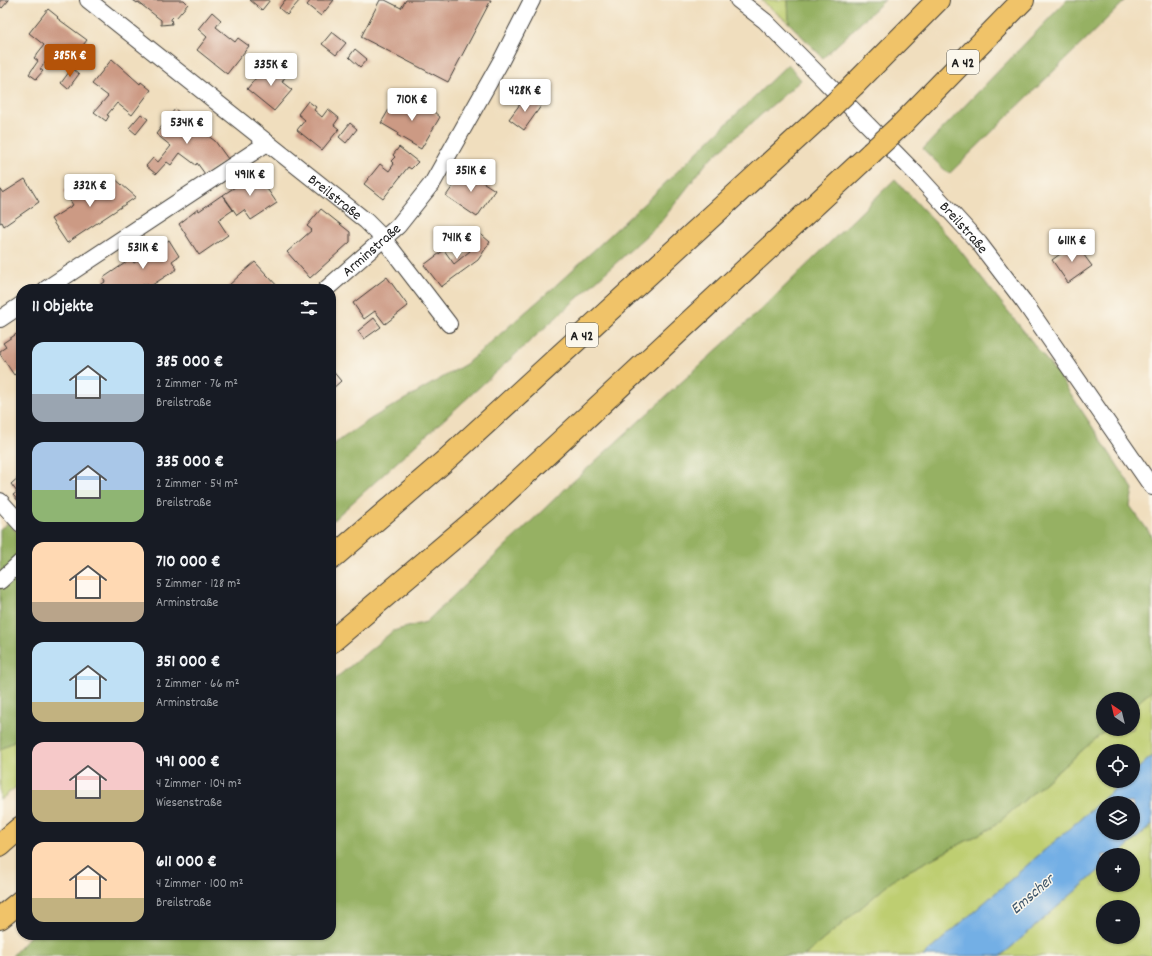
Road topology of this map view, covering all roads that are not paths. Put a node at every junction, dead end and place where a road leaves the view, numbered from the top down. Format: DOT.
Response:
graph roads {
  1 [pos="88,0"];
  2 [pos="532,0"];
  3 [pos="738,0"];
  4 [pos="938,0"];
  5 [pos="1023,0"];
  6 [pos="267,142"];
  7 [pos="383,238"];
  8 [pos="54,284"];
  9 [pos="332,284"];
  10 [pos="16,308"];
  11 [pos="0,319"];
  12 [pos="449,324"];
  13 [pos="1152,487"];
  14 [pos="0,501"];
  15 [pos="16,519"];
  16 [pos="336,555"];
  17 [pos="16,567"];
  18 [pos="0,581"];
  19 [pos="336,638"];
  20 [pos="16,831"];
  21 [pos="0,845"];
  22 [pos="16,905"];
  23 [pos="0,918"];
  1 -- 6 [label="street, Breilstraße"];
  2 -- 7 [label="street, Arminstraße"];
  3 -- 13 [label="street, Breilstraße"];
  4 -- 16 [label="highway, A 42, bridge"];
  5 -- 19 [label="highway, A 42, bridge"];
  6 -- 7 [label="street, Breilstraße"];
  6 -- 8 [label="street"];
  7 -- 9 [label="street, Arminstraße"];
  7 -- 12 [label="street, Breilstraße"];
  10 -- 11 [label="street"];
  14 -- 15 [label="street"];
  17 -- 18 [label="street"];
  20 -- 21 [label="highway"];
  22 -- 23 [label="highway"];
}
